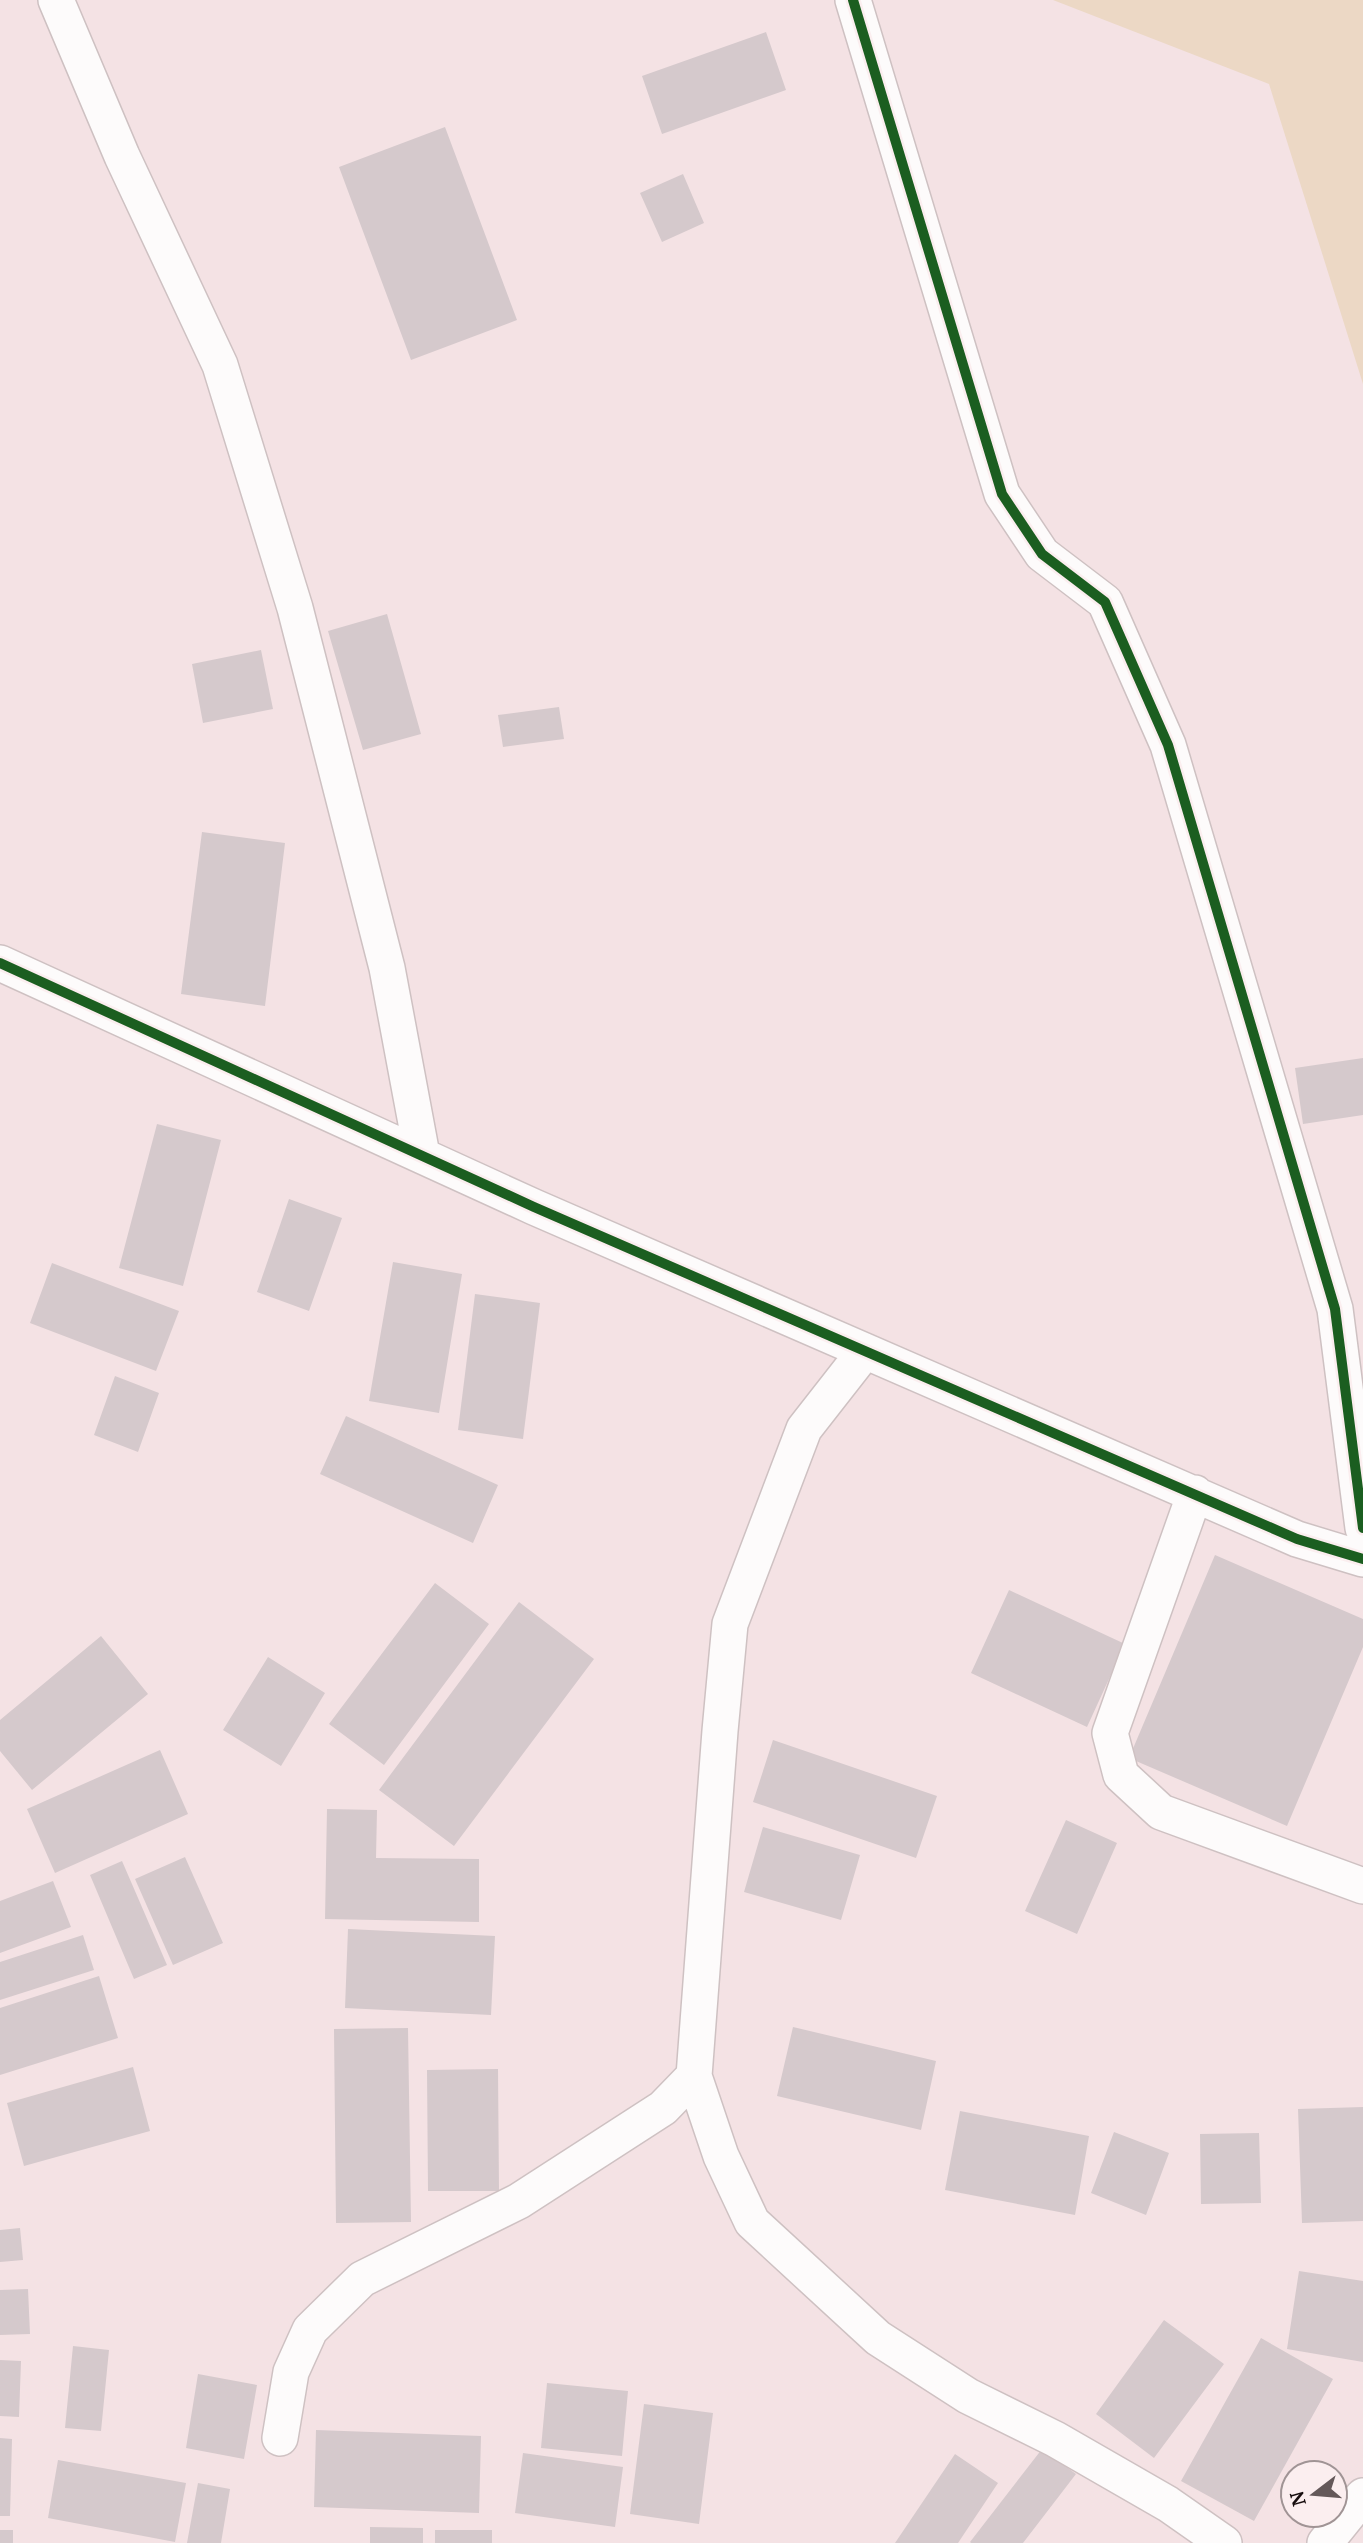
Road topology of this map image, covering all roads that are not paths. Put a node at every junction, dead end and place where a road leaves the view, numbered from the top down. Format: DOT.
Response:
graph roads {
  1 [pos="56,0"];
  2 [pos="853,0"];
  3 [pos="0,963"];
  4 [pos="422,1155"];
  5 [pos="865,1351"];
  6 [pos="1195,1493"];
  7 [pos="1363,1528"];
  8 [pos="1363,1559"];
  9 [pos="1363,1886"];
  10 [pos="694,2076"];
  11 [pos="280,2438"];
  12 [pos="1363,2496"];
  13 [pos="1223,2543"];
  14 [pos="1325,2543"];
  1 -- 4 [label="street"];
  2 -- 7 [label="street"];
  3 -- 4 [label="street"];
  4 -- 5 [label="street"];
  5 -- 6 [label="street"];
  5 -- 10 [label="street"];
  6 -- 8 [label="street"];
  6 -- 9 [label="street"];
  10 -- 11 [label="street"];
  10 -- 13 [label="street"];
  12 -- 14 [label="street"];
}
